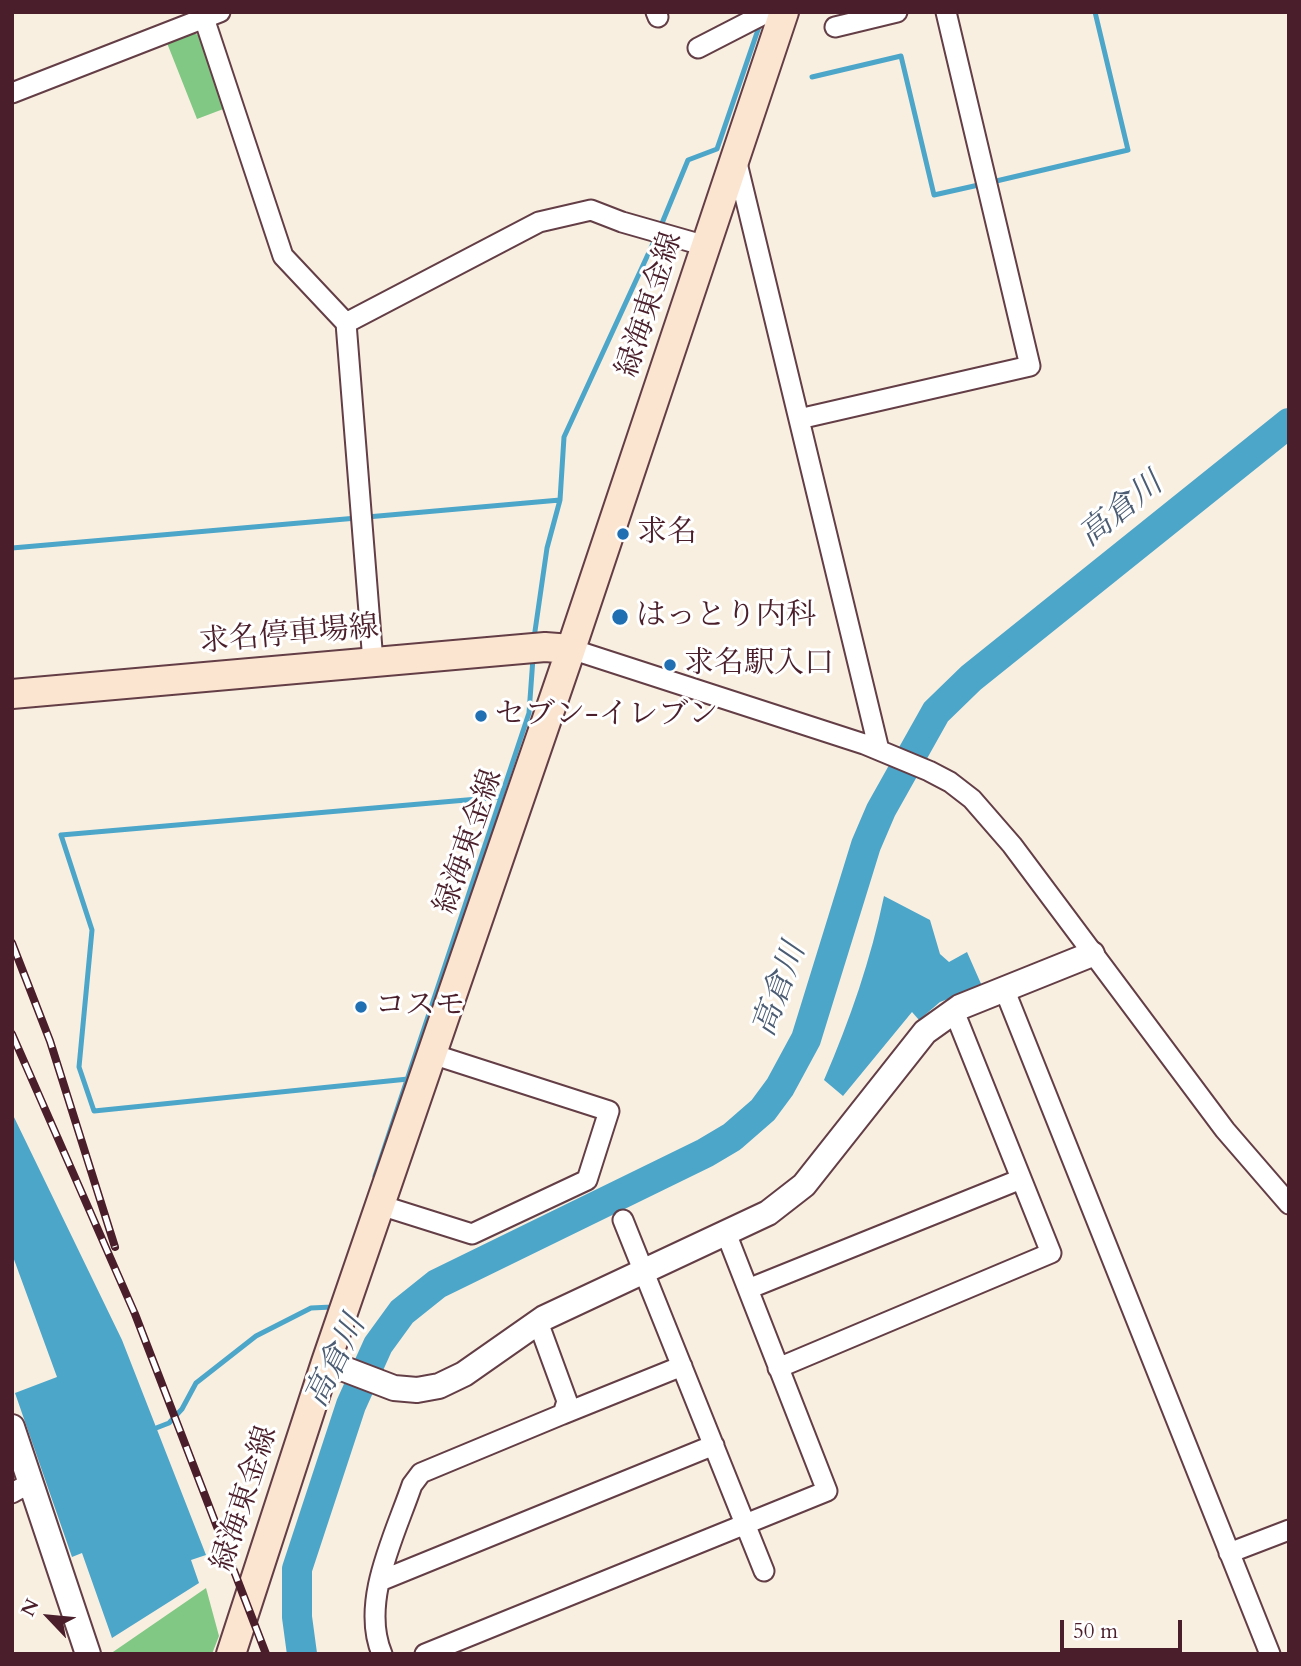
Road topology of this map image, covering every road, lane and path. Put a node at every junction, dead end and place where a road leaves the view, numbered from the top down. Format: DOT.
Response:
graph roads {
  1 [pos="768,12"];
  2 [pos="784,12"];
  3 [pos="897,12"];
  4 [pos="946,12"];
  5 [pos="209,15"];
  6 [pos="835,27"];
  7 [pos="698,48"];
  8 [pos="12,93"];
  9 [pos="735,155"];
  10 [pos="706,246"];
  11 [pos="346,323"];
  12 [pos="799,419"];
  13 [pos="571,649"];
  14 [pos="373,662"];
  15 [pos="12,694"];
  16 [pos="888,753"];
  17 [pos="1092,954"];
  18 [pos="1005,990"];
  19 [pos="954,1010"];
  20 [pos="432,1054"];
  21 [pos="1021,1179"];
  22 [pos="1289,1204"];
  23 [pos="380,1205"];
  24 [pos="623,1220"];
  25 [pos="726,1233"];
  26 [pos="644,1271"];
  27 [pos="748,1289"];
  28 [pos="538,1322"];
  29 [pos="335,1365"];
  30 [pos="682,1366"];
  31 [pos="778,1368"];
  32 [pos="564,1414"];
  33 [pos="12,1427"];
  34 [pos="714,1445"];
  35 [pos="22,1488"];
  36 [pos="746,1524"];
  37 [pos="1289,1530"];
  38 [pos="1229,1553"];
  39 [pos="764,1571"];
  40 [pos="380,1581"];
  41 [pos="88,1654"];
  42 [pos="231,1654"];
  43 [pos="382,1654"];
  44 [pos="425,1654"];
  45 [pos="1270,1654"];
  1 -- 7 [label="street"];
  2 -- 9 [label="main road, 緑海東金線"];
  3 -- 6 [label="street"];
  4 -- 12 [label="street"];
  5 -- 8 [label="street"];
  5 -- 11 [label="street"];
  9 -- 10 [label="main road, 緑海東金線"];
  9 -- 12 [label="street"];
  10 -- 11 [label="street"];
  10 -- 13 [label="main road, 緑海東金線"];
  11 -- 14 [label="street"];
  12 -- 16 [label="street"];
  13 -- 14 [label="main road, 求名停車場線"];
  13 -- 16 [label="street"];
  13 -- 20 [label="main road, 緑海東金線"];
  14 -- 15 [label="main road, 求名停車場線"];
  16 -- 17 [label="street"];
  17 -- 18 [label="street"];
  17 -- 22 [label="street"];
  18 -- 19 [label="street"];
  18 -- 38 [label="street"];
  19 -- 21 [label="street"];
  19 -- 25 [label="street"];
  20 -- 23 [label="main road, 緑海東金線"];
  20 -- 23 [label="street"];
  21 -- 27 [label="street"];
  21 -- 31 [label="street"];
  23 -- 29 [label="main road, 緑海東金線"];
  24 -- 26 [label="street"];
  25 -- 26 [label="street"];
  25 -- 27 [label="street"];
  26 -- 28 [label="street"];
  26 -- 30 [label="street"];
  27 -- 31 [label="street"];
  28 -- 29 [label="street"];
  28 -- 32 [label="street"];
  29 -- 42 [label="main road, 緑海東金線"];
  30 -- 32 [label="street"];
  30 -- 34 [label="street"];
  31 -- 36 [label="street"];
  32 -- 40 [label="street"];
  33 -- 35 [label="street"];
  34 -- 36 [label="street"];
  34 -- 40 [label="street"];
  35 -- 41 [label="street"];
  36 -- 39 [label="street"];
  36 -- 44 [label="street"];
  37 -- 38 [label="street"];
  38 -- 45 [label="street"];
  40 -- 43 [label="street"];
}
